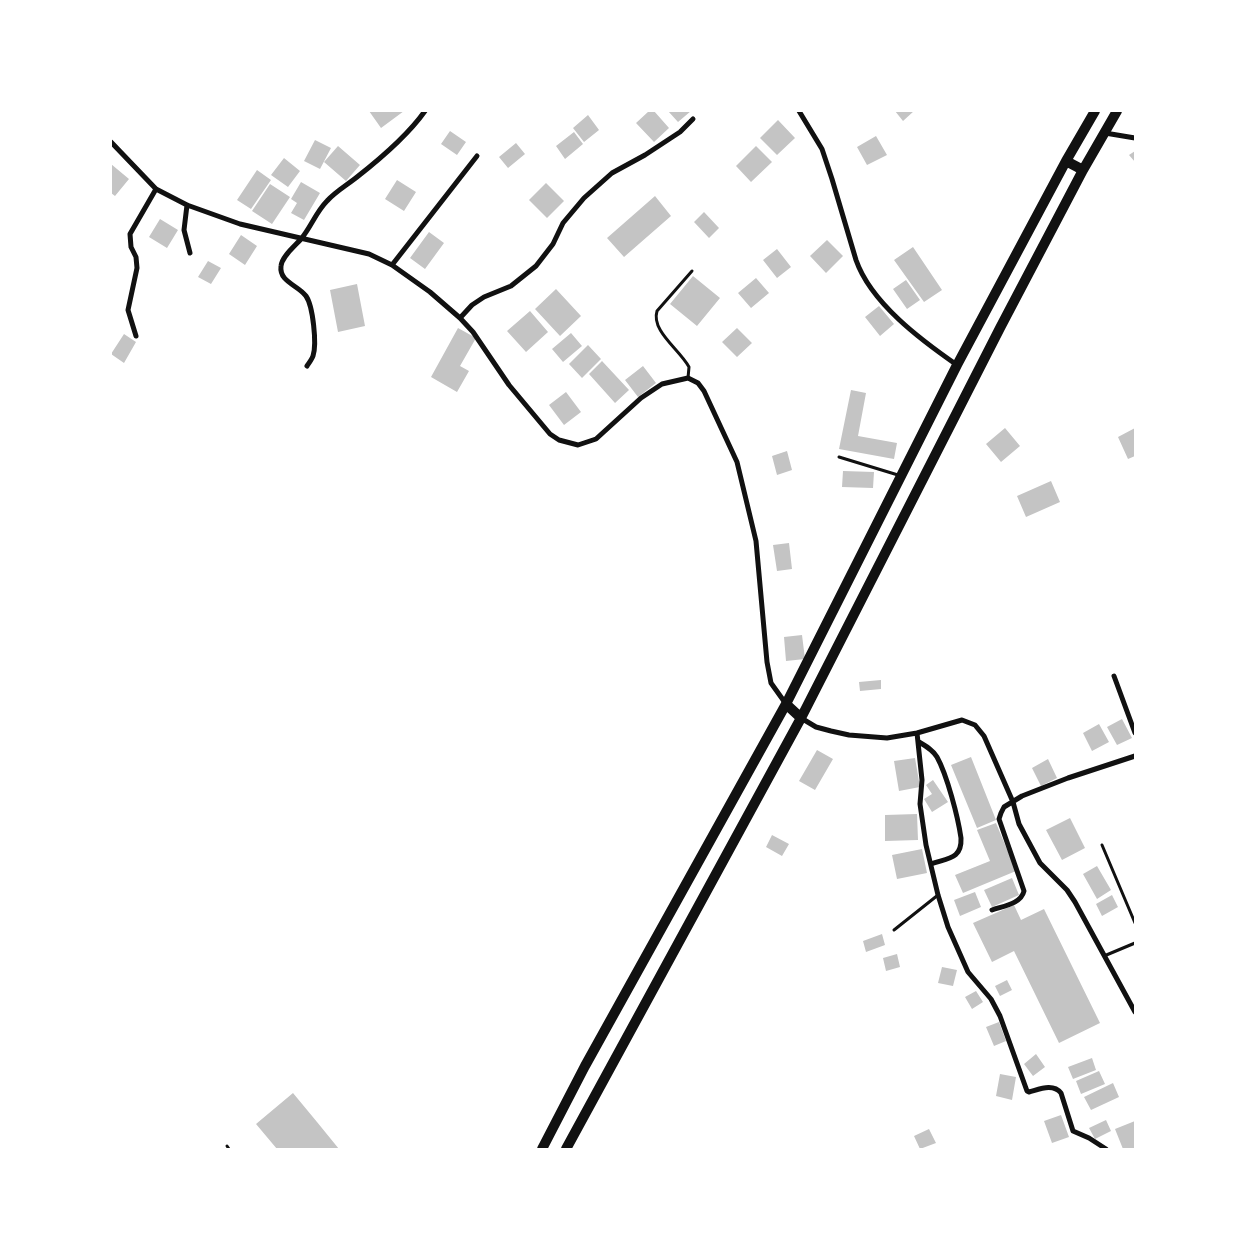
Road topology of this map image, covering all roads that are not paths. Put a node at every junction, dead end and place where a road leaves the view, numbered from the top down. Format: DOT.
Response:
graph roads {
  1 [pos="425,111"];
  2 [pos="800,111"];
  3 [pos="1095,111"];
  4 [pos="1117,111"];
  5 [pos="693,119"];
  6 [pos="1104,133"];
  7 [pos="1135,138"];
  8 [pos="111,142"];
  9 [pos="477,156"];
  10 [pos="1066,160"];
  11 [pos="1083,170"];
  12 [pos="156,188"];
  13 [pos="187,204"];
  14 [pos="302,238"];
  15 [pos="190,253"];
  16 [pos="392,265"];
  17 [pos="692,271"];
  18 [pos="460,318"];
  19 [pos="136,336"];
  20 [pos="957,365"];
  21 [pos="307,366"];
  22 [pos="688,378"];
  23 [pos="839,458"];
  24 [pos="901,476"];
  25 [pos="1114,676"];
  26 [pos="786,704"];
  27 [pos="801,718"];
  28 [pos="917,733"];
  29 [pos="1135,733"];
  30 [pos="919,742"];
  31 [pos="1135,756"];
  32 [pos="1013,802"];
  33 [pos="1102,845"];
  34 [pos="931,864"];
  35 [pos="938,894"];
  36 [pos="992,910"];
  37 [pos="1135,923"];
  38 [pos="894,930"];
  39 [pos="1135,943"];
  40 [pos="1104,956"];
  41 [pos="1135,1012"];
  42 [pos="542,1149"];
  43 [pos="566,1149"];
  44 [pos="1106,1149"];
  1 -- 14 [label="street"];
  2 -- 20 [label="street"];
  3 -- 10 [label="highway"];
  4 -- 6 [label="highway"];
  5 -- 18 [label="street"];
  6 -- 7 [label="street"];
  6 -- 11 [label="highway"];
  8 -- 12 [label="street"];
  9 -- 16 [label="street"];
  10 -- 11 [label="highway"];
  10 -- 20 [label="highway"];
  11 -- 27 [label="highway"];
  12 -- 13 [label="street"];
  12 -- 19 [label="street"];
  13 -- 14 [label="street"];
  13 -- 15 [label="street"];
  14 -- 16 [label="street"];
  14 -- 21 [label="street"];
  16 -- 18 [label="street"];
  17 -- 22 [label="lane"];
  18 -- 22 [label="street"];
  20 -- 24 [label="highway"];
  22 -- 26 [label="street"];
  23 -- 24 [label="lane"];
  24 -- 26 [label="highway"];
  25 -- 29 [label="street"];
  26 -- 27 [label="highway"];
  26 -- 42 [label="highway"];
  27 -- 28 [label="street"];
  27 -- 43 [label="highway"];
  28 -- 30 [label="street"];
  28 -- 32 [label="street"];
  30 -- 34 [label="street"];
  30 -- 34 [label="street"];
  31 -- 32 [label="street"];
  32 -- 36 [label="street"];
  32 -- 40 [label="street"];
  33 -- 37 [label="lane"];
  34 -- 35 [label="street"];
  35 -- 38 [label="lane"];
  35 -- 44 [label="street"];
  39 -- 40 [label="lane"];
  40 -- 41 [label="street"];
}
